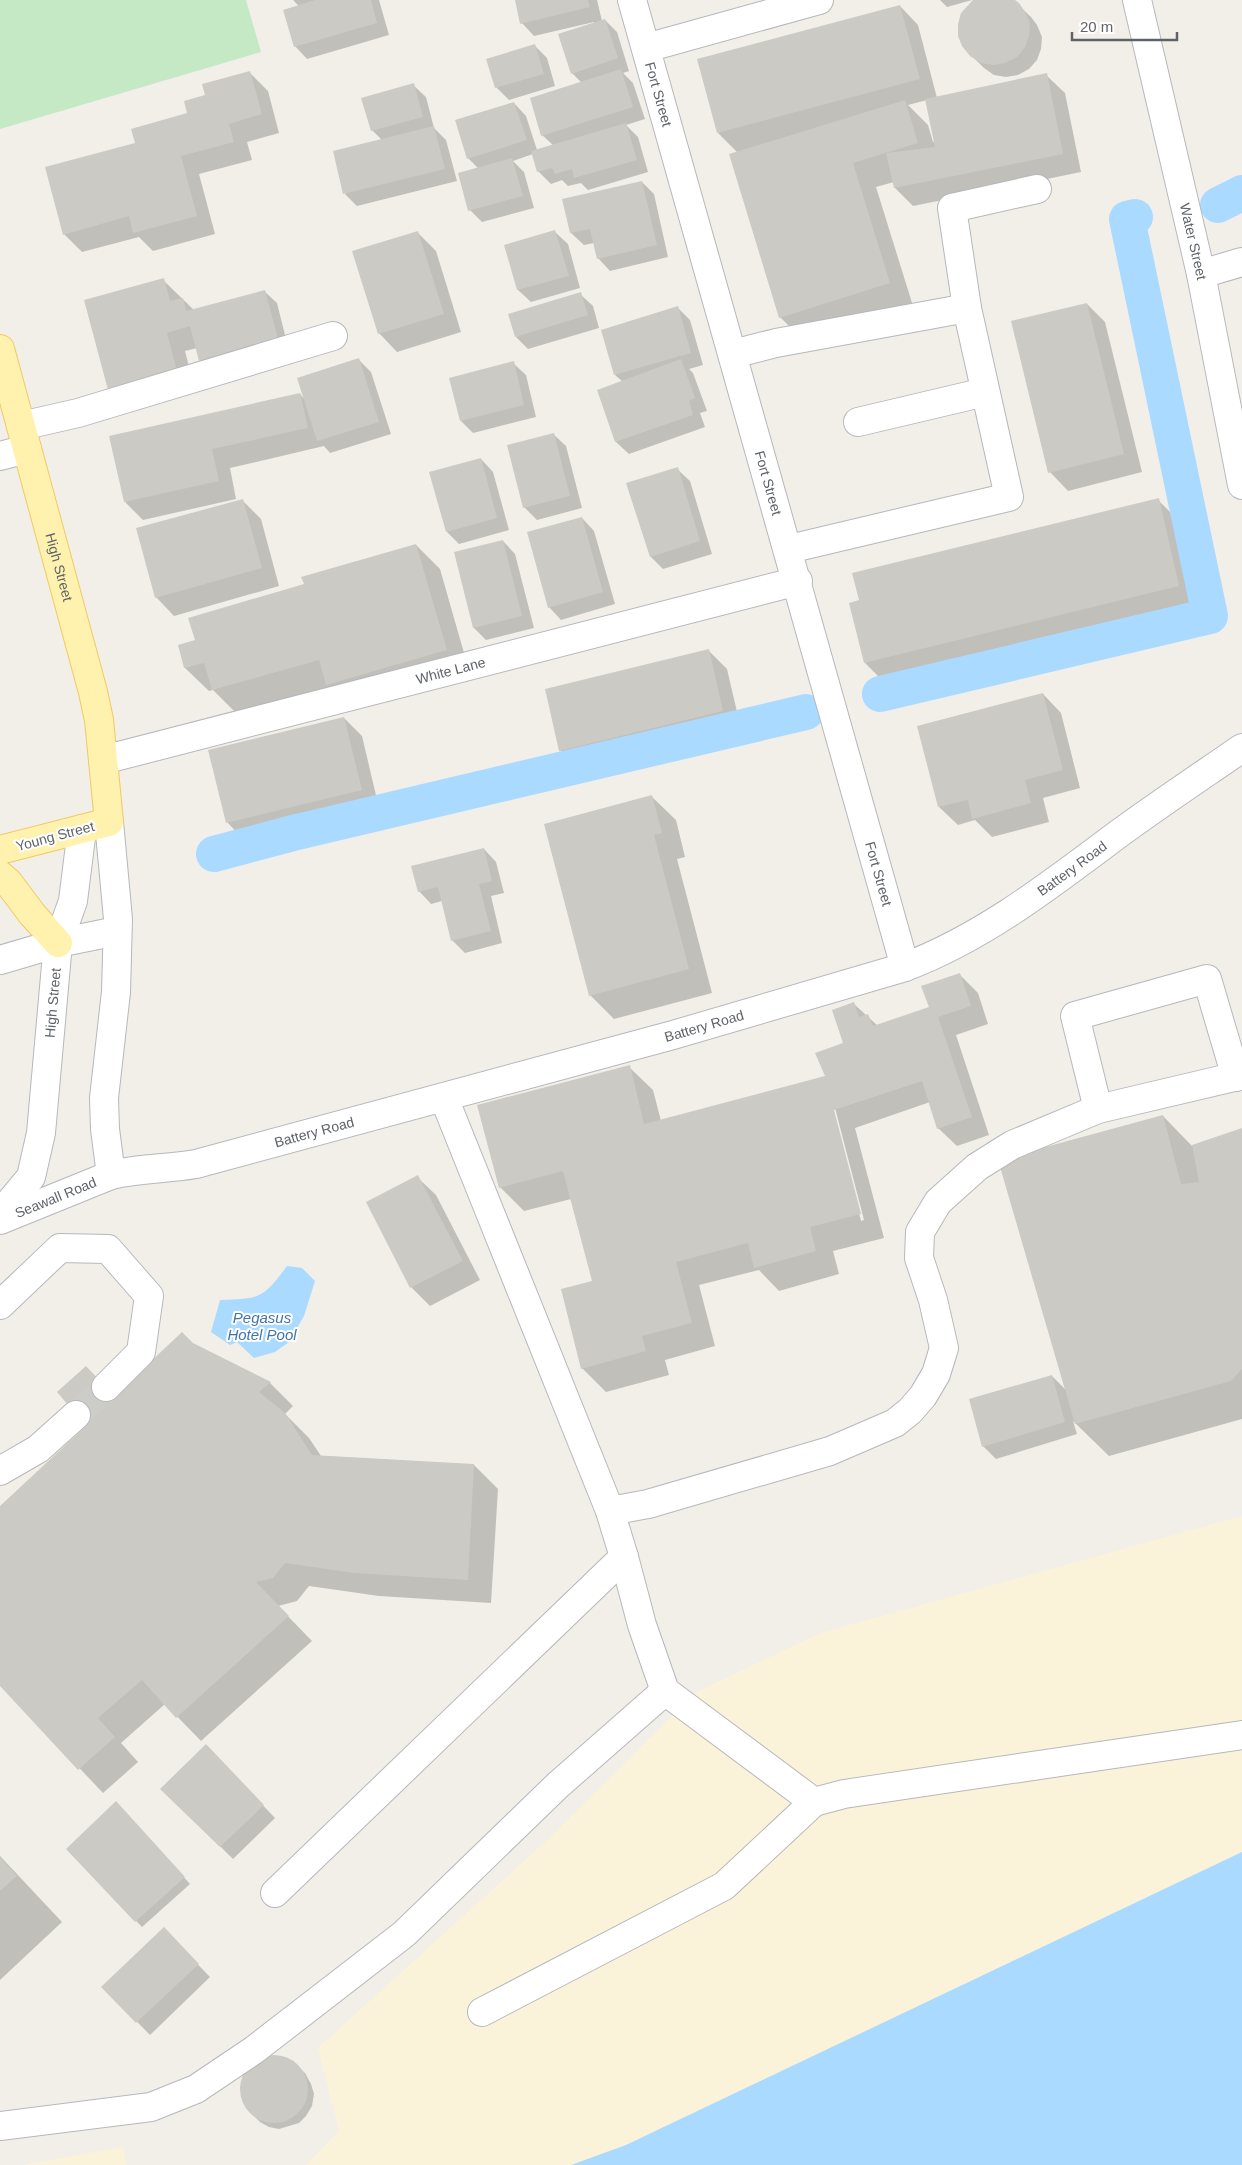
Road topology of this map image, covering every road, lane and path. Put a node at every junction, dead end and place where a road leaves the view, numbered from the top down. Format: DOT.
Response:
graph roads {
  1 [pos="632,0"];
  2 [pos="819,0"];
  3 [pos="1137,0"];
  4 [pos="646,48"];
  5 [pos="1037,189"];
  6 [pos="1242,262"];
  7 [pos="1201,274"];
  8 [pos="967,308"];
  9 [pos="333,336"];
  10 [pos="0,349"];
  11 [pos="733,354"];
  12 [pos="985,392"];
  13 [pos="858,422"];
  14 [pos="24,437"];
  15 [pos="0,456"];
  16 [pos="1242,485"];
  17 [pos="788,549"];
  18 [pos="798,581"];
  19 [pos="1242,748"];
  20 [pos="103,760"];
  21 [pos="105,789"];
  22 [pos="109,822"];
  23 [pos="82,830"];
  24 [pos="0,850"];
  25 [pos="0,875"];
  26 [pos="117,932"];
  27 [pos="58,943"];
  28 [pos="0,960"];
  29 [pos="905,967"];
  30 [pos="1239,1076"];
  31 [pos="444,1098"];
  32 [pos="1098,1108"];
  33 [pos="111,1175"];
  34 [pos="0,1214"];
  35 [pos="0,1220"];
  36 [pos="0,1305"];
  37 [pos="106,1387"];
  38 [pos="76,1415"];
  39 [pos="38,1449"];
  40 [pos="0,1471"];
  41 [pos="0,1489"];
  42 [pos="610,1511"];
  43 [pos="624,1557"];
  44 [pos="665,1691"];
  45 [pos="1242,1735"];
  46 [pos="814,1802"];
  47 [pos="275,1893"];
  48 [pos="482,2012"];
  49 [pos="0,2126"];
  1 -- 4 [label="street, Fort Street"];
  2 -- 4 [label="street"];
  3 -- 7 [label="street, Water Street"];
  4 -- 11 [label="street, Fort Street"];
  5 -- 8 [label="street"];
  6 -- 7 [label="street"];
  7 -- 16 [label="street, Water Street"];
  8 -- 11 [label="street"];
  8 -- 12 [label="street"];
  9 -- 14 [label="street"];
  10 -- 14 [label="main road, High Street"];
  11 -- 17 [label="street, Fort Street"];
  12 -- 13 [label="street"];
  12 -- 17 [label="street"];
  14 -- 15 [label="street"];
  14 -- 20 [label="main road, High Street"];
  17 -- 18 [label="street, Fort Street"];
  18 -- 20 [label="street, White Lane"];
  18 -- 29 [label="street, Fort Street"];
  19 -- 29 [label="street, Battery Road"];
  20 -- 21 [label="main road, High Street"];
  21 -- 22 [label="main road, High Street"];
  21 -- 23 [label="main road, High Street"];
  22 -- 23 [label="main road, Young Street"];
  22 -- 26 [label="street, High Street"];
  23 -- 24 [label="main road, Young Street"];
  23 -- 27 [label="street, High Street"];
  25 -- 27 [label="main road"];
  26 -- 27 [label="street"];
  26 -- 33 [label="street, High Street"];
  27 -- 28 [label="street"];
  27 -- 34 [label="street, High Street"];
  29 -- 31 [label="street, Battery Road"];
  30 -- 32 [label="street"];
  30 -- 32 [label="street"];
  31 -- 33 [label="street, Battery Road"];
  31 -- 42 [label="street"];
  32 -- 42 [label="street"];
  33 -- 35 [label="street, Seawall Road"];
  36 -- 37 [label="street"];
  38 -- 39 [label="street"];
  39 -- 40 [label="street"];
  39 -- 41 [label="street"];
  42 -- 43 [label="street"];
  43 -- 44 [label="street"];
  43 -- 47 [label="street"];
  44 -- 46 [label="street"];
  44 -- 49 [label="street"];
  45 -- 46 [label="street"];
  46 -- 48 [label="street"];
}
